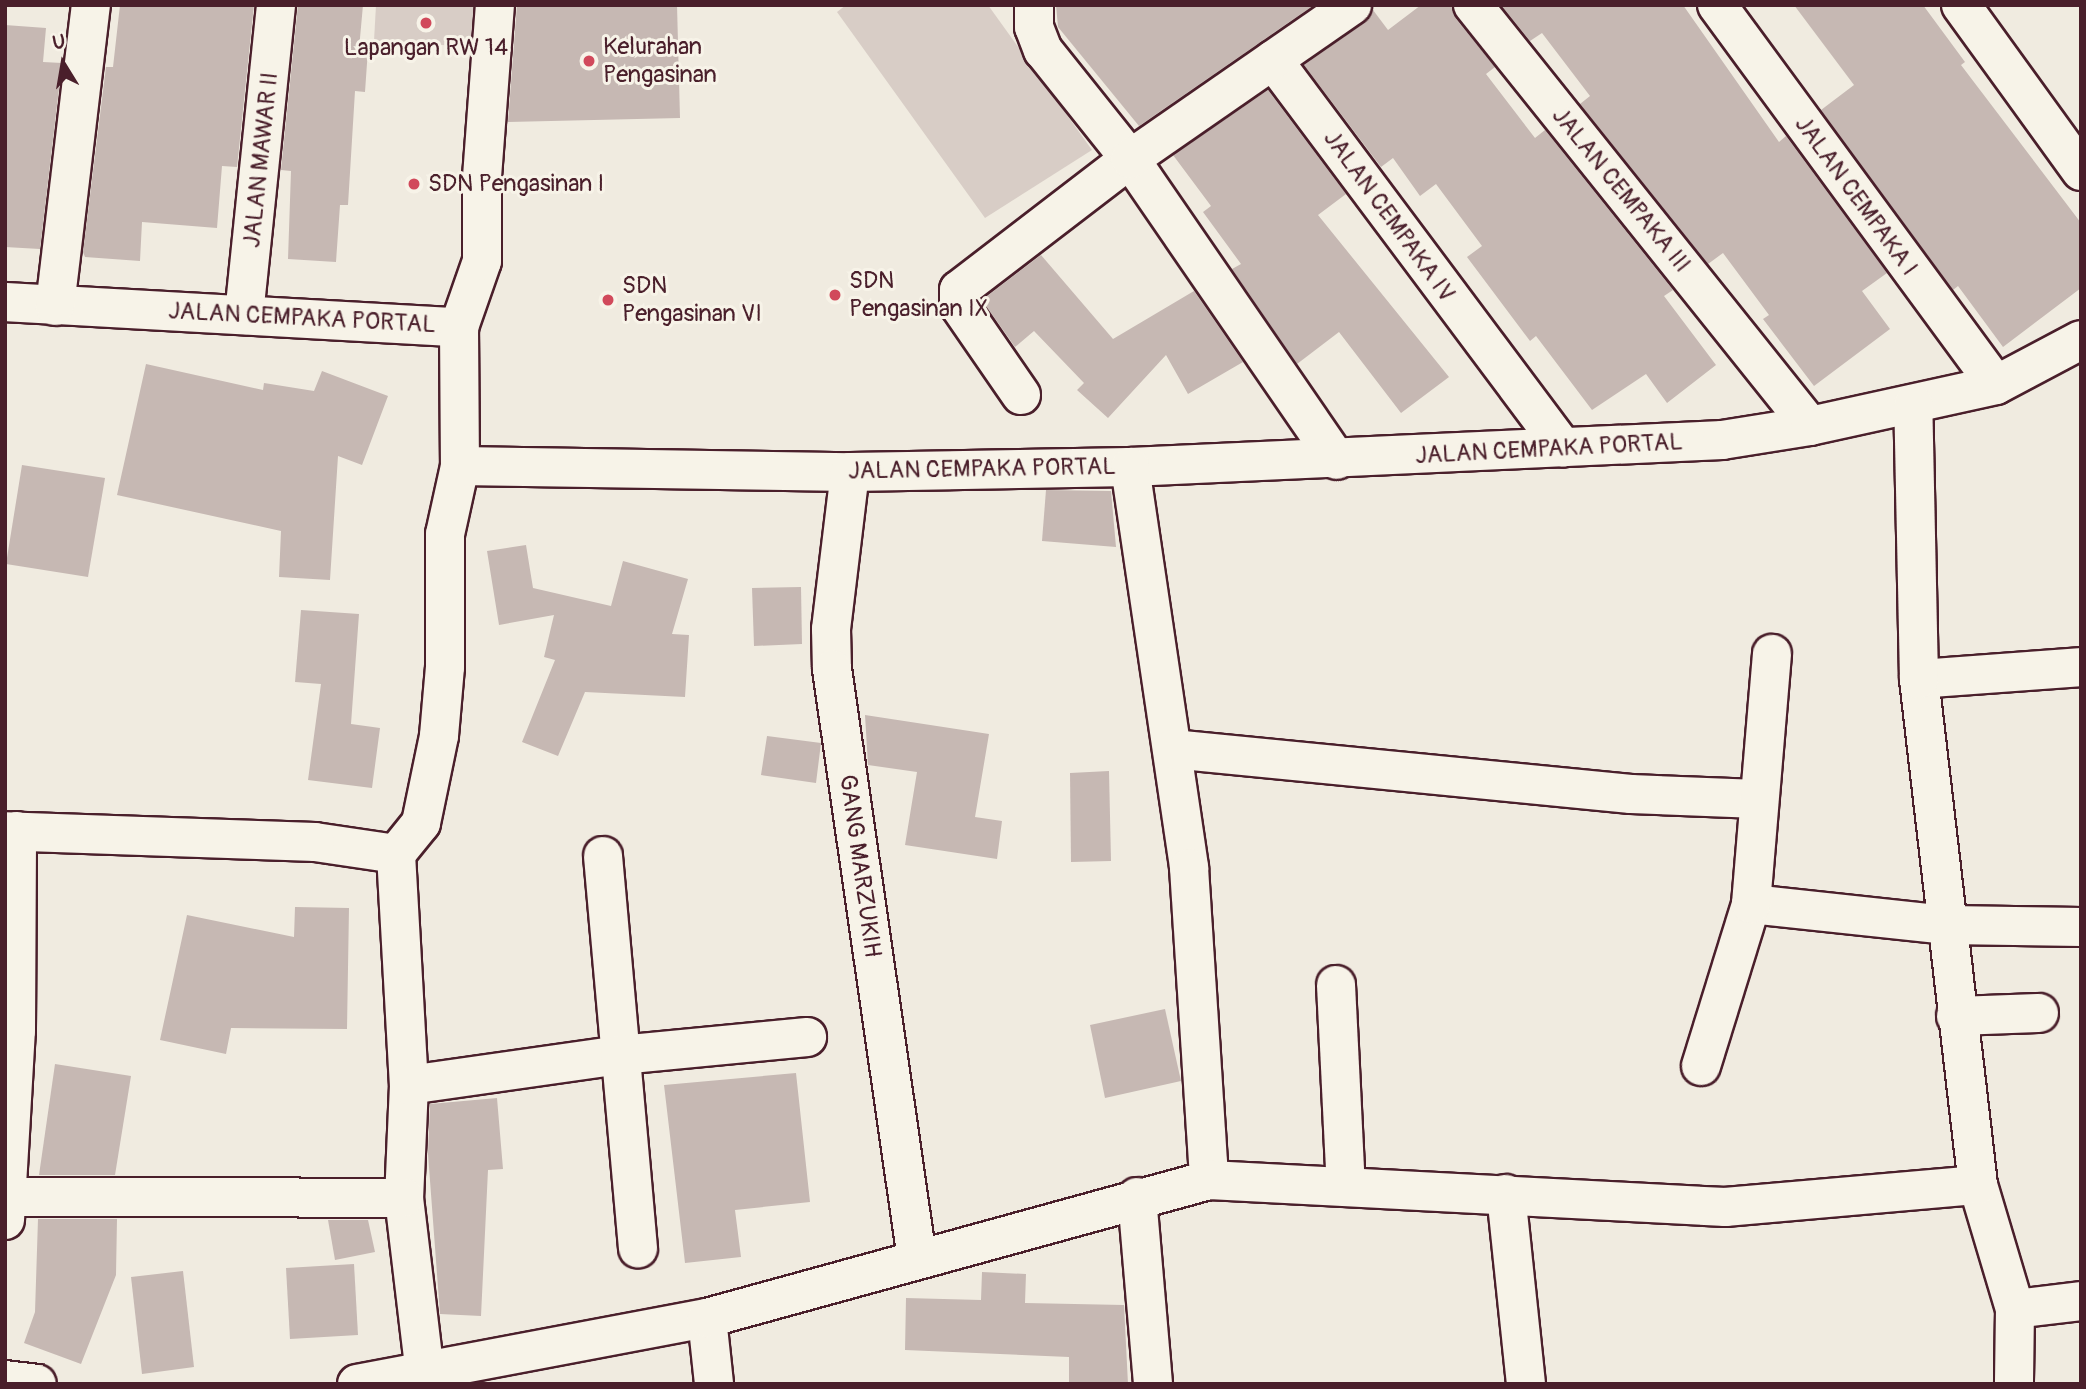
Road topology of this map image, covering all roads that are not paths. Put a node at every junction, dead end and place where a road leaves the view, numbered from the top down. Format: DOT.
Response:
graph roads {
  1 [pos="91,5"];
  2 [pos="276,5"];
  3 [pos="495,5"];
  4 [pos="1034,5"];
  5 [pos="1352,5"];
  6 [pos="1474,5"];
  7 [pos="1717,5"];
  8 [pos="1961,5"];
  9 [pos="1273,60"];
  10 [pos="1129,159"];
  11 [pos="2081,172"];
  12 [pos="5,302"];
  13 [pos="55,306"];
  14 [pos="244,315"];
  15 [pos="459,327"];
  16 [pos="2081,340"];
  17 [pos="1996,385"];
  18 [pos="1021,395"];
  19 [pos="1913,404"];
  20 [pos="1810,426"];
  21 [pos="1563,448"];
  22 [pos="1337,460"];
  23 [pos="460,466"];
  24 [pos="1130,467"];
  25 [pos="850,472"];
  26 [pos="1772,653"];
  27 [pos="2081,667"];
  28 [pos="1919,679"];
  29 [pos="1171,748"];
  30 [pos="1758,799"];
  31 [pos="11,831"];
  32 [pos="396,854"];
  33 [pos="603,856"];
  34 [pos="1751,904"];
  35 [pos="1948,925"];
  36 [pos="2081,927"];
  37 [pos="1336,985"];
  38 [pos="2039,1013"];
  39 [pos="1956,1016"];
  40 [pos="807,1037"];
  41 [pos="620,1055"];
  42 [pos="1701,1066"];
  43 [pos="409,1085"];
  44 [pos="1209,1180"];
  45 [pos="1978,1185"];
  46 [pos="1346,1187"];
  47 [pos="1506,1194"];
  48 [pos="1137,1197"];
  49 [pos="404,1198"];
  50 [pos="6,1209"];
  51 [pos="638,1248"];
  52 [pos="917,1259"];
  53 [pos="2081,1301"];
  54 [pos="2015,1309"];
  55 [pos="707,1318"];
  56 [pos="425,1373"];
  57 [pos="5,1380"];
  58 [pos="37,1384"];
  59 [pos="357,1384"];
  60 [pos="714,1384"];
  61 [pos="1153,1384"];
  62 [pos="1526,1384"];
  63 [pos="2014,1384"];
  1 -- 13 [label="street"];
  2 -- 14 [label="street, JALAN MAWAR II"];
  3 -- 15 [label="street"];
  4 -- 10 [label="street"];
  5 -- 9 [label="street"];
  6 -- 20 [label="street, JALAN CEMPAKA III"];
  7 -- 17 [label="street, JALAN CEMPAKA I"];
  8 -- 11 [label="street"];
  9 -- 10 [label="street"];
  9 -- 21 [label="street, JALAN CEMPAKA IV"];
  10 -- 18 [label="street"];
  10 -- 22 [label="street"];
  12 -- 13 [label="street, JALAN CEMPAKA PORTAL"];
  13 -- 14 [label="street, JALAN CEMPAKA PORTAL"];
  14 -- 15 [label="street, JALAN CEMPAKA PORTAL"];
  15 -- 23 [label="street, JALAN CEMPAKA PORTAL"];
  16 -- 17 [label="street, JALAN CEMPAKA PORTAL"];
  17 -- 19 [label="street, JALAN CEMPAKA PORTAL"];
  19 -- 20 [label="street, JALAN CEMPAKA PORTAL"];
  19 -- 28 [label="street"];
  20 -- 21 [label="street, JALAN CEMPAKA PORTAL"];
  21 -- 22 [label="street, JALAN CEMPAKA PORTAL"];
  22 -- 24 [label="street, JALAN CEMPAKA PORTAL"];
  23 -- 25 [label="street, JALAN CEMPAKA PORTAL"];
  23 -- 32 [label="street"];
  24 -- 25 [label="street, JALAN CEMPAKA PORTAL"];
  24 -- 29 [label="street"];
  25 -- 52 [label="street, GANG MARZUKIH"];
  26 -- 30 [label="street"];
  27 -- 28 [label="street"];
  28 -- 35 [label="street"];
  29 -- 30 [label="street"];
  29 -- 44 [label="street"];
  30 -- 34 [label="street"];
  31 -- 32 [label="street"];
  31 -- 50 [label="street"];
  32 -- 43 [label="street"];
  33 -- 41 [label="street"];
  34 -- 35 [label="street"];
  34 -- 42 [label="street"];
  35 -- 36 [label="street"];
  35 -- 39 [label="street"];
  37 -- 46 [label="street"];
  38 -- 39 [label="street"];
  39 -- 45 [label="street"];
  40 -- 41 [label="street"];
  41 -- 43 [label="street"];
  41 -- 51 [label="street"];
  43 -- 49 [label="street"];
  44 -- 46 [label="street"];
  44 -- 48 [label="street"];
  45 -- 47 [label="street"];
  45 -- 54 [label="street"];
  46 -- 47 [label="street"];
  47 -- 62 [label="street"];
  48 -- 52 [label="street"];
  48 -- 61 [label="street"];
  49 -- 50 [label="street"];
  49 -- 56 [label="street"];
  52 -- 55 [label="street"];
  53 -- 54 [label="street"];
  54 -- 63 [label="street"];
  55 -- 56 [label="street"];
  55 -- 60 [label="street"];
  56 -- 59 [label="street"];
  57 -- 58 [label="street"];
}
